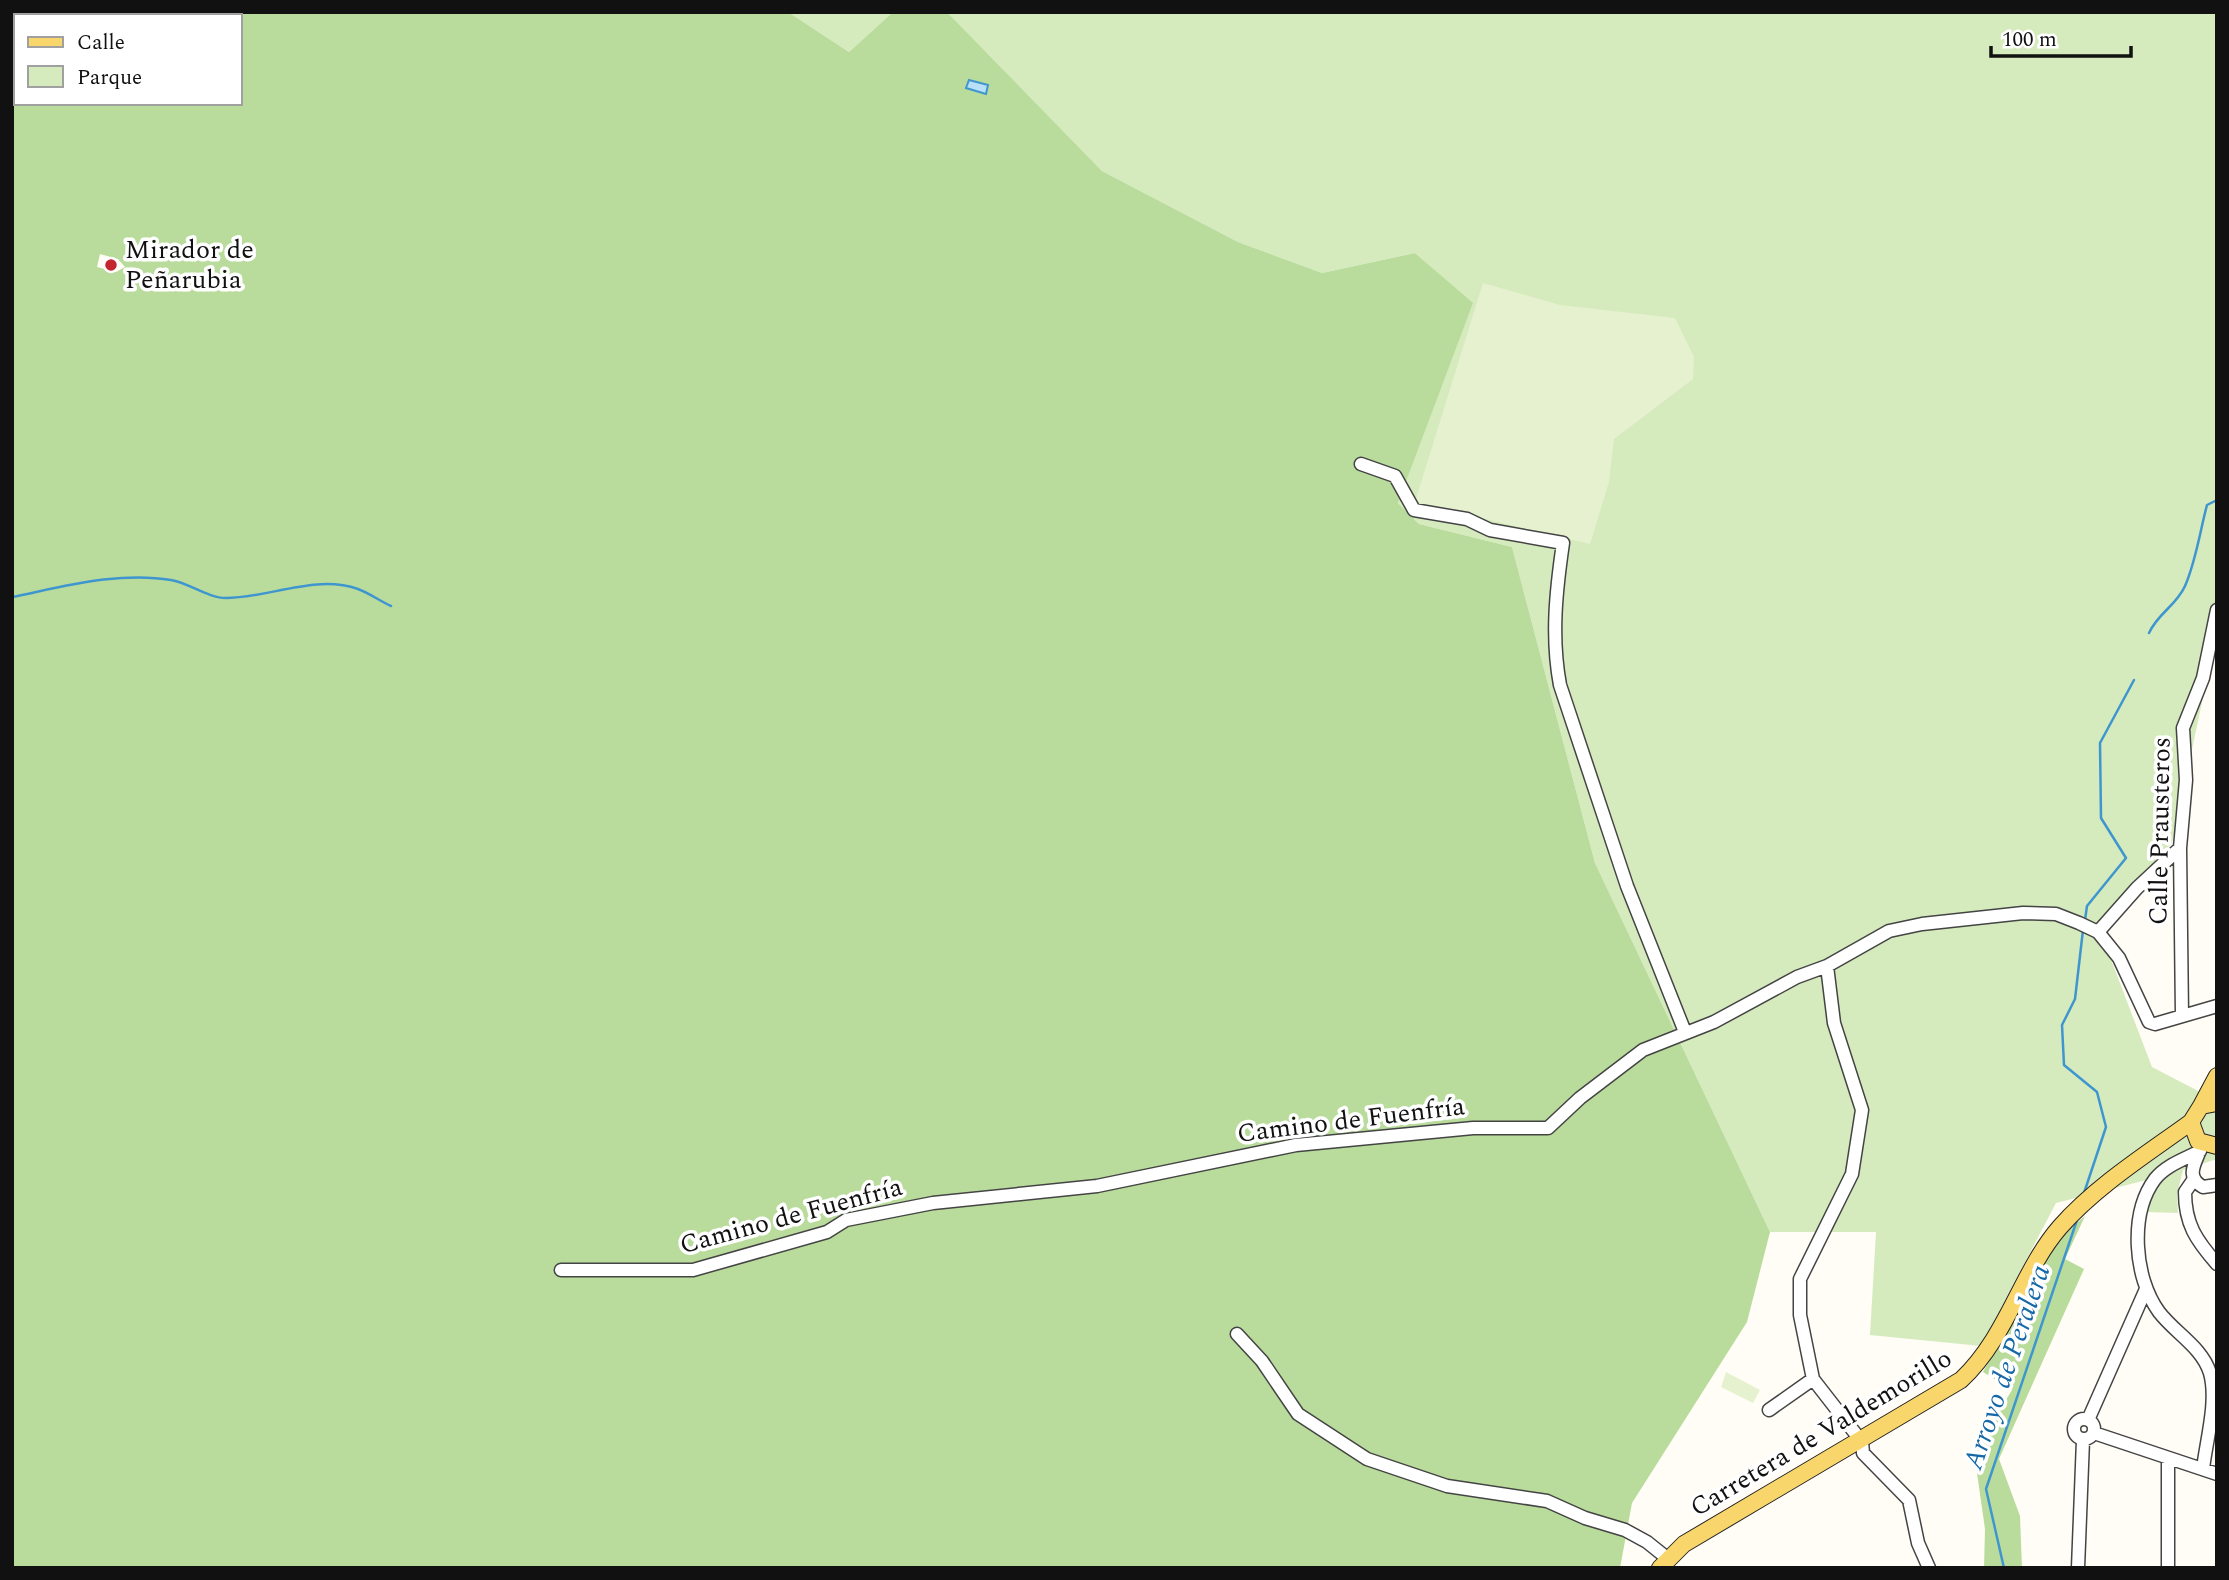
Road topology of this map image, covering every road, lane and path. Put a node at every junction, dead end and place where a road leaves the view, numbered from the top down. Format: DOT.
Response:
graph roads {
  1 [pos="1360,464"];
  2 [pos="2217,610"];
  3 [pos="2180,848"];
  4 [pos="2089,927"];
  5 [pos="1827,966"];
  6 [pos="2217,1006"];
  7 [pos="2182,1016"];
  8 [pos="1685,1032"];
  9 [pos="2217,1076"];
  10 [pos="2209,1104"];
  11 [pos="2201,1140"];
  12 [pos="2178,1162"];
  13 [pos="2193,1175"];
  14 [pos="2216,1189"];
  15 [pos="2217,1264"];
  16 [pos="561,1270"];
  17 [pos="2146,1289"];
  18 [pos="2160,1312"];
  19 [pos="2135,1315"];
  20 [pos="1237,1334"];
  21 [pos="1813,1379"];
  22 [pos="1769,1410"];
  23 [pos="2088,1420"];
  24 [pos="2089,1436"];
  25 [pos="1862,1442"];
  26 [pos="2168,1458"];
  27 [pos="2203,1469"];
  28 [pos="2217,1474"];
  29 [pos="1663,1563"];
  30 [pos="1929,1568"];
  31 [pos="2078,1568"];
  32 [pos="2168,1568"];
  1 -- 8 [label="street"];
  2 -- 3 [label="street, Calle Prausteros"];
  3 -- 4 [label="street"];
  3 -- 7 [label="street, Calle Prausteros"];
  4 -- 5 [label="street, Camino de Fuenfría"];
  4 -- 7 [label="street"];
  5 -- 8 [label="street, Camino de Fuenfría"];
  5 -- 21 [label="street"];
  6 -- 7 [label="street"];
  8 -- 16 [label="street, Camino de Fuenfría"];
  9 -- 10 [label="main road"];
  10 -- 11 [label="main road"];
  11 -- 12 [label="street"];
  11 -- 13 [label="street"];
  11 -- 25 [label="main road, Carretera de Valdemorillo"];
  12 -- 13 [label="street"];
  12 -- 17 [label="street"];
  13 -- 14 [label="street"];
  13 -- 15 [label="street"];
  17 -- 18 [label="street"];
  17 -- 19 [label="street"];
  18 -- 19 [label="street"];
  18 -- 27 [label="street"];
  19 -- 23 [label="street"];
  20 -- 29 [label="street"];
  21 -- 22 [label="street"];
  21 -- 25 [label="street"];
  23 -- 24 [label="street"];
  23 -- 24 [label="street"];
  24 -- 26 [label="street"];
  24 -- 31 [label="street"];
  25 -- 29 [label="main road, Carretera de Valdemorillo"];
  25 -- 30 [label="street"];
  26 -- 27 [label="street"];
  26 -- 32 [label="street"];
  27 -- 28 [label="street"];
}
